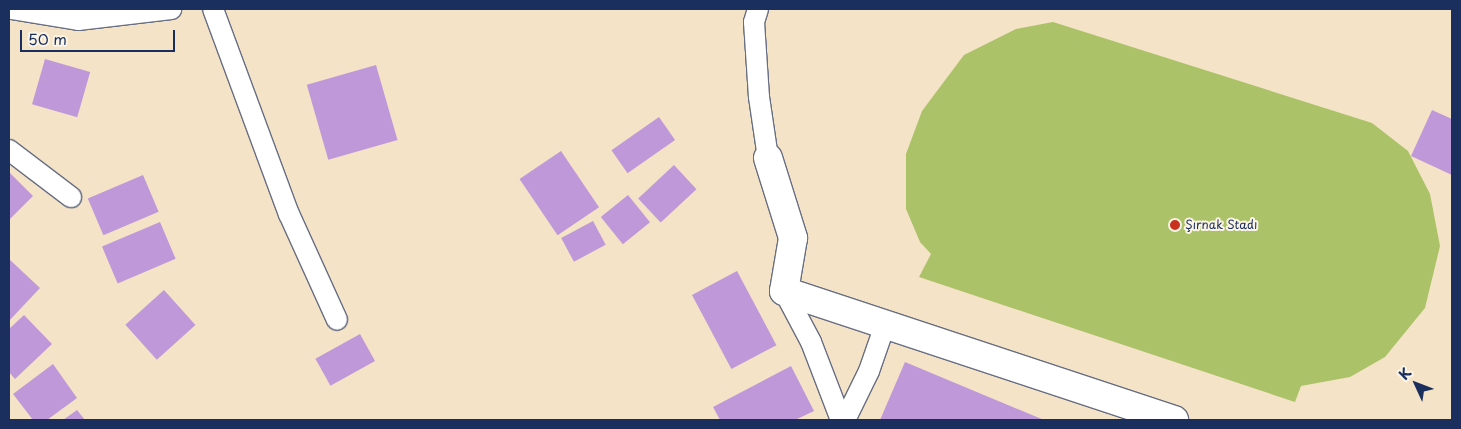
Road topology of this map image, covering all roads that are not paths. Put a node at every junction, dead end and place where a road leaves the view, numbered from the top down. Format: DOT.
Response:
graph roads {
  1 [pos="11,9"];
  2 [pos="172,9"];
  3 [pos="213,9"];
  4 [pos="758,9"];
  5 [pos="9,150"];
  6 [pos="768,158"];
  7 [pos="71,197"];
  8 [pos="784,292"];
  9 [pos="337,320"];
  10 [pos="885,325"];
  11 [pos="842,420"];
  12 [pos="846,420"];
  13 [pos="1174,420"];
  1 -- 2 [label="street"];
  3 -- 9 [label="street"];
  4 -- 6 [label="street"];
  5 -- 7 [label="street"];
  6 -- 8 [label="street"];
  8 -- 10 [label="street"];
  8 -- 11 [label="street"];
  10 -- 12 [label="street"];
  10 -- 13 [label="street"];
}
